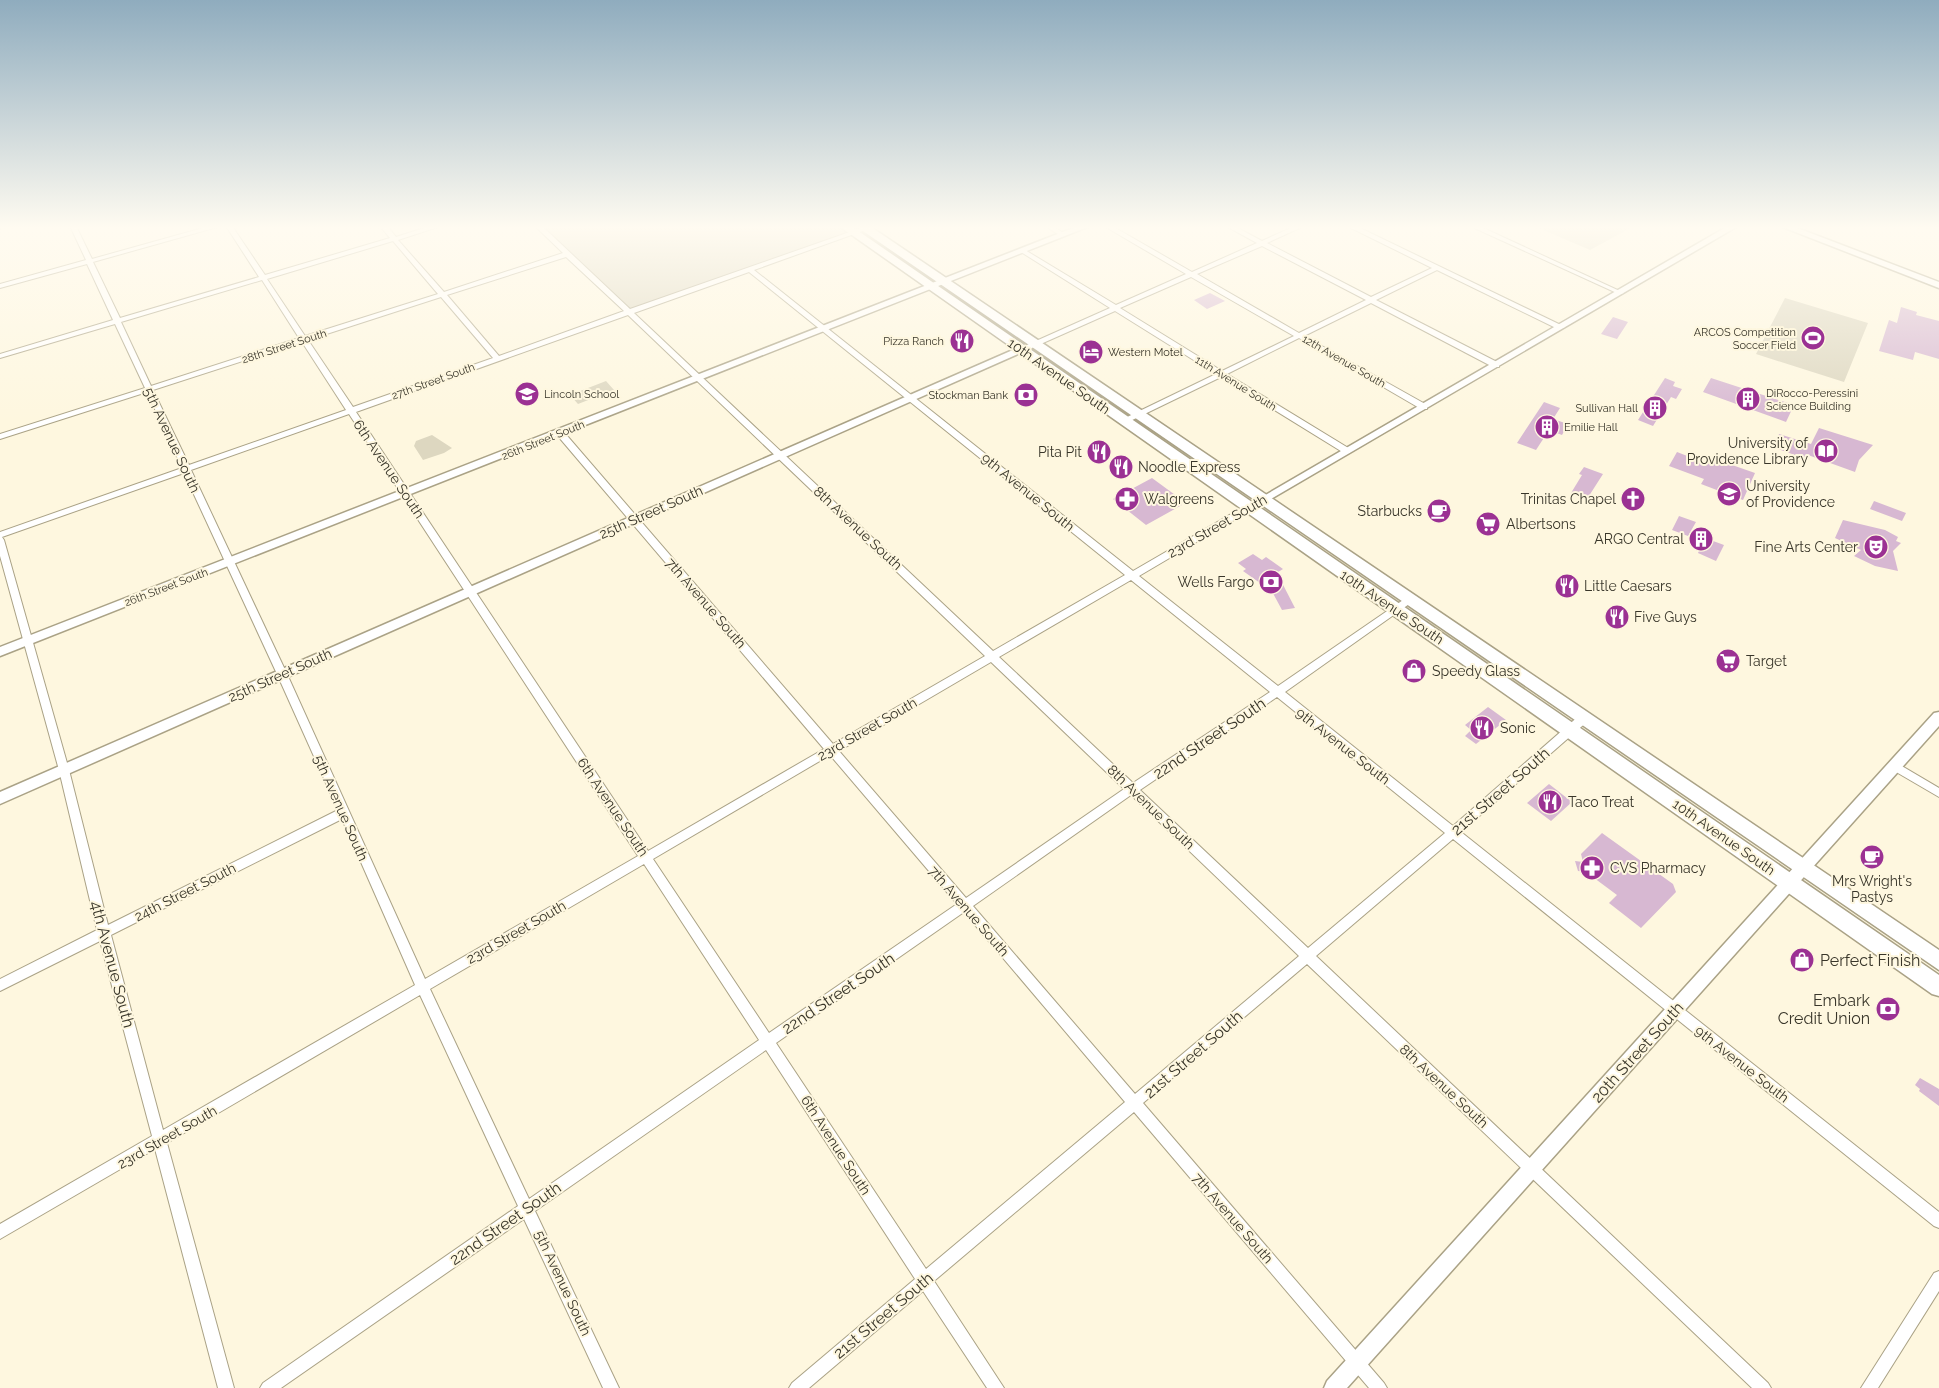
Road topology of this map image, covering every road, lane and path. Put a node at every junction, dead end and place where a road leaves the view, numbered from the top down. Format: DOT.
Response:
graph roads {
  1 [pos="101,291"];
  2 [pos="220,291"];
  3 [pos="271,291"];
  4 [pos="440,291"];
  5 [pos="453,291"];
  6 [pos="607,291"];
  7 [pos="690,291"];
  8 [pos="775,291"];
  9 [pos="922,291"];
  10 [pos="937,291"];
  11 [pos="958,291"];
  12 [pos="1087,291"];
  13 [pos="1154,291"];
  14 [pos="1221,291"];
  15 [pos="1354,291"];
  16 [pos="1390,291"];
  17 [pos="1484,291"];
  18 [pos="1618,291"];
  19 [pos="1621,292"];
  20 [pos="443,294"];
  21 [pos="1372,300"];
  22 [pos="1115,308"];
  23 [pos="629,312"];
  24 [pos="116,322"];
  25 [pos="1561,327"];
  26 [pos="824,330"];
  27 [pos="1300,336"];
  28 [pos="303,340"];
  29 [pos="1028,346"];
  30 [pos="0,356"];
  31 [pos="497,358"];
  32 [pos="1496,365"];
  33 [pos="1222,374"];
  34 [pos="700,378"];
  35 [pos="149,389"];
  36 [pos="911,398"];
  37 [pos="1424,407"];
  38 [pos="350,410"];
  39 [pos="1139,416"];
  40 [pos="1124,422"];
  41 [pos="560,433"];
  42 [pos="0,437"];
  43 [pos="1347,451"];
  44 [pos="781,455"];
  45 [pos="186,469"];
  46 [pos="406,493"];
  47 [pos="1262,500"];
  48 [pos="1248,508"];
  49 [pos="634,520"];
  50 [pos="0,535"];
  51 [pos="0,540"];
  52 [pos="228,563"];
  53 [pos="1132,576"];
  54 [pos="469,592"];
  55 [pos="1409,600"];
  56 [pos="1396,609"];
  57 [pos="29,641"];
  58 [pos="0,652"];
  59 [pos="994,657"];
  60 [pos="282,674"];
  61 [pos="1276,693"];
  62 [pos="1939,716"];
  63 [pos="1585,717"];
  64 [pos="1571,730"];
  65 [pos="832,749"];
  66 [pos="1895,766"];
  67 [pos="64,770"];
  68 [pos="1132,789"];
  69 [pos="1939,793"];
  70 [pos="0,798"];
  71 [pos="343,813"];
  72 [pos="1453,833"];
  73 [pos="646,857"];
  74 [pos="1802,868"];
  75 [pos="1790,884"];
  76 [pos="965,906"];
  77 [pos="104,933"];
  78 [pos="1307,957"];
  79 [pos="1939,961"];
  80 [pos="0,985"];
  81 [pos="422,986"];
  82 [pos="1939,987"];
  83 [pos="1674,1011"];
  84 [pos="767,1041"];
  85 [pos="1135,1103"];
  86 [pos="161,1141"];
  87 [pos="1532,1169"];
  88 [pos="528,1207"];
  89 [pos="1939,1221"];
  90 [pos="0,1232"];
  91 [pos="1939,1278"];
  92 [pos="924,1280"];
  93 [pos="1357,1362"];
  94 [pos="226,1388"];
  95 [pos="268,1388"];
  96 [pos="612,1388"];
  97 [pos="797,1388"];
  98 [pos="996,1388"];
  99 [pos="1334,1388"];
  100 [pos="1379,1388"];
  101 [pos="1763,1388"];
  102 [pos="1869,1388"];
  1 -- 24 [label="street, 5th Avenue South"];
  2 -- 24 [label="street"];
  3 -- 28 [label="street, 6th Avenue South"];
  4 -- 20 [label="street"];
  5 -- 20 [label="street, 28th Street South"];
  6 -- 23 [label="street, 8th Avenue South"];
  7 -- 23 [label="street, 27th Street South"];
  8 -- 26 [label="street, 9th Avenue South"];
  9 -- 26 [label="street, 26th Street South"];
  10 -- 29 [label="highway, 10th Avenue South"];
  11 -- 29 [label="highway, 10th Avenue South"];
  12 -- 22 [label="street, 11th Avenue South"];
  13 -- 22 [label="street, 25th Street South"];
  14 -- 27 [label="street, 12th Avenue South"];
  15 -- 21 [label="street"];
  16 -- 21 [label="street"];
  17 -- 25 [label="street"];
  18 -- 19 [label="street"];
  19 -- 25 [label="street, 23rd Street South"];
  20 -- 28 [label="street, 28th Street South"];
  20 -- 31 [label="street"];
  21 -- 27 [label="street"];
  21 -- 32 [label="street"];
  22 -- 29 [label="street, 25th Street South"];
  22 -- 33 [label="street, 11th Avenue South"];
  23 -- 31 [label="street, 27th Street South"];
  23 -- 34 [label="street, 8th Avenue South"];
  24 -- 30 [label="street"];
  24 -- 35 [label="street, 5th Avenue South"];
  25 -- 32 [label="street, 23rd Street South"];
  26 -- 34 [label="street, 26th Street South"];
  26 -- 36 [label="street, 9th Avenue South"];
  27 -- 33 [label="street"];
  27 -- 37 [label="street, 12th Avenue South"];
  28 -- 35 [label="street, 28th Street South"];
  28 -- 38 [label="street, 6th Avenue South"];
  29 -- 36 [label="street, 25th Street South"];
  29 -- 39 [label="highway, 10th Avenue South"];
  29 -- 40 [label="highway, 10th Avenue South"];
  31 -- 38 [label="street, 27th Street South"];
  32 -- 37 [label="street, 23rd Street South"];
  33 -- 39 [label="street"];
  33 -- 43 [label="street, 11th Avenue South"];
  34 -- 41 [label="street, 26th Street South"];
  34 -- 44 [label="street, 8th Avenue South"];
  35 -- 42 [label="street, 28th Street South"];
  35 -- 45 [label="street, 5th Avenue South"];
  36 -- 44 [label="street, 25th Street South"];
  36 -- 53 [label="street, 9th Avenue South"];
  37 -- 43 [label="street, 23rd Street South"];
  38 -- 45 [label="street, 27th Street South"];
  38 -- 46 [label="street, 6th Avenue South"];
  39 -- 40 [label="street"];
  39 -- 47 [label="highway, 10th Avenue South"];
  40 -- 48 [label="highway, 10th Avenue South"];
  41 -- 46 [label="street, 26th Street South"];
  41 -- 49 [label="street, 7th Avenue South"];
  43 -- 47 [label="street, 23rd Street South"];
  44 -- 49 [label="street, 25th Street South"];
  44 -- 59 [label="street, 8th Avenue South"];
  45 -- 50 [label="street, 27th Street South"];
  45 -- 52 [label="street, 5th Avenue South"];
  46 -- 52 [label="street, 26th Street South"];
  46 -- 54 [label="street, 6th Avenue South"];
  47 -- 48 [label="street, 23rd Street South"];
  47 -- 55 [label="highway, 10th Avenue South"];
  48 -- 53 [label="street, 23rd Street South"];
  48 -- 56 [label="highway, 10th Avenue South"];
  49 -- 54 [label="street, 25th Street South"];
  49 -- 65 [label="street, 7th Avenue South"];
  51 -- 57 [label="street, 4th Avenue South"];
  52 -- 57 [label="street, 26th Street South"];
  52 -- 60 [label="street, 5th Avenue South"];
  53 -- 59 [label="street, 23rd Street South"];
  53 -- 61 [label="street, 9th Avenue South"];
  54 -- 60 [label="street, 25th Street South"];
  54 -- 73 [label="street, 6th Avenue South"];
  55 -- 56 [label="street, 22nd Street South"];
  55 -- 63 [label="highway, 10th Avenue South"];
  56 -- 61 [label="street, 22nd Street South"];
  56 -- 64 [label="highway, 10th Avenue South"];
  57 -- 58 [label="street, 26th Street South"];
  57 -- 67 [label="street, 4th Avenue South"];
  59 -- 65 [label="street, 23rd Street South"];
  59 -- 68 [label="street, 8th Avenue South"];
  60 -- 67 [label="street, 25th Street South"];
  60 -- 71 [label="street, 5th Avenue South"];
  61 -- 68 [label="street, 22nd Street South"];
  61 -- 72 [label="street, 9th Avenue South"];
  62 -- 66 [label="street, 20th Street South"];
  63 -- 64 [label="street, 21st Street South"];
  63 -- 74 [label="highway, 10th Avenue South"];
  64 -- 72 [label="street, 21st Street South"];
  64 -- 75 [label="highway, 10th Avenue South"];
  65 -- 73 [label="street, 23rd Street South"];
  65 -- 76 [label="street, 7th Avenue South"];
  66 -- 69 [label="street"];
  66 -- 74 [label="street, 20th Street South"];
  67 -- 70 [label="street, 25th Street South"];
  67 -- 77 [label="street, 4th Avenue South"];
  68 -- 76 [label="street, 22nd Street South"];
  68 -- 78 [label="street, 8th Avenue South"];
  71 -- 77 [label="street, 24th Street South"];
  71 -- 81 [label="street, 5th Avenue South"];
  72 -- 78 [label="street, 21st Street South"];
  72 -- 83 [label="street, 9th Avenue South"];
  73 -- 81 [label="street, 23rd Street South"];
  73 -- 84 [label="street, 6th Avenue South"];
  74 -- 75 [label="street, 20th Street South"];
  74 -- 79 [label="highway, 10th Avenue South"];
  75 -- 82 [label="highway, 10th Avenue South"];
  75 -- 83 [label="street, 20th Street South"];
  76 -- 84 [label="street, 22nd Street South"];
  76 -- 85 [label="street, 7th Avenue South"];
  77 -- 80 [label="street, 24th Street South"];
  77 -- 86 [label="street, 4th Avenue South"];
  78 -- 85 [label="street, 21st Street South"];
  78 -- 87 [label="street, 8th Avenue South"];
  81 -- 86 [label="street, 23rd Street South"];
  81 -- 88 [label="street, 5th Avenue South"];
  83 -- 87 [label="street, 20th Street South"];
  83 -- 89 [label="street, 9th Avenue South"];
  84 -- 88 [label="street, 22nd Street South"];
  84 -- 92 [label="street, 6th Avenue South"];
  85 -- 92 [label="street, 21st Street South"];
  85 -- 93 [label="street, 7th Avenue South"];
  86 -- 90 [label="street, 23rd Street South"];
  86 -- 94 [label="street, 4th Avenue South"];
  87 -- 93 [label="street, 20th Street South"];
  87 -- 101 [label="street, 8th Avenue South"];
  88 -- 95 [label="street, 22nd Street South"];
  88 -- 96 [label="street, 5th Avenue South"];
  91 -- 102 [label="street"];
  92 -- 97 [label="street, 21st Street South"];
  92 -- 98 [label="street, 6th Avenue South"];
  93 -- 99 [label="street, 20th Street South"];
  93 -- 100 [label="street, 7th Avenue South"];
}
